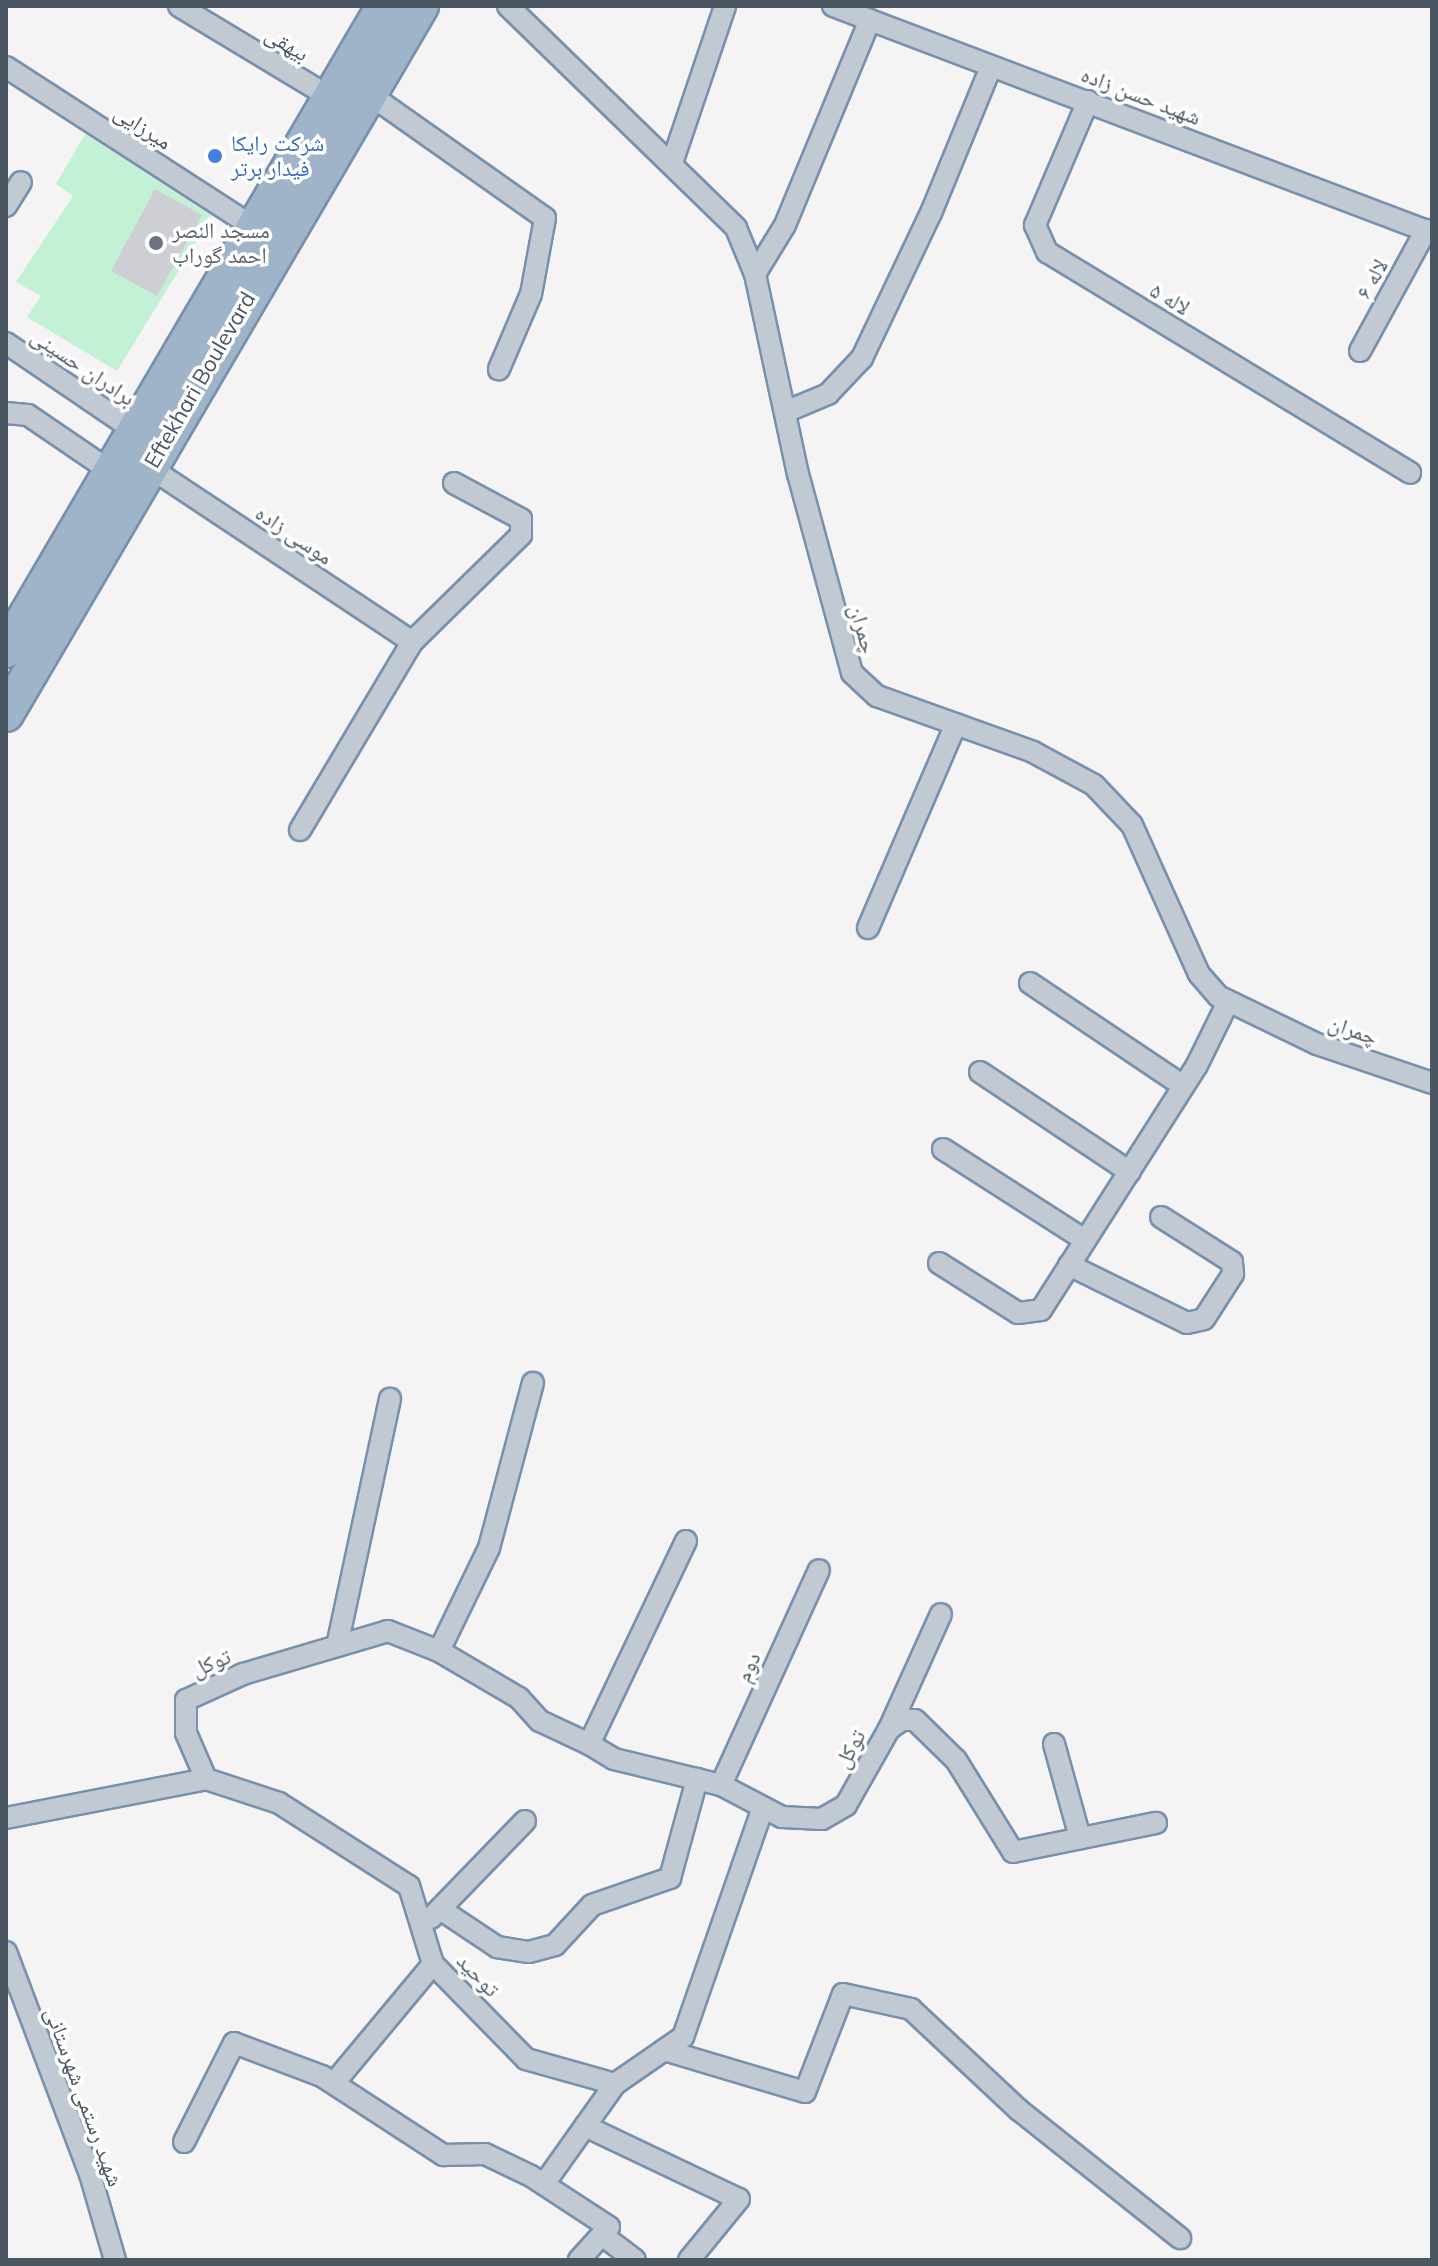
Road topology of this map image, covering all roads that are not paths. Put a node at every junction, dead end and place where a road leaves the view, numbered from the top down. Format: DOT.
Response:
graph roads {
  1 [pos="179,6"];
  2 [pos="384,6"];
  3 [pos="421,6"];
  4 [pos="508,6"];
  5 [pos="725,6"];
  6 [pos="833,6"];
  7 [pos="870,20"];
  8 [pos="6,67"];
  9 [pos="991,67"];
  10 [pos="369,94"];
  11 [pos="330,97"];
  12 [pos="1088,101"];
  13 [pos="672,163"];
  14 [pos="21,182"];
  15 [pos="6,206"];
  16 [pos="253,227"];
  17 [pos="1429,232"];
  18 [pos="755,274"];
  19 [pos="6,343"];
  20 [pos="1360,351"];
  21 [pos="499,369"];
  22 [pos="785,412"];
  23 [pos="6,413"];
  24 [pos="134,430"];
  25 [pos="149,467"];
  26 [pos="110,471"];
  27 [pos="1410,473"];
  28 [pos="454,483"];
  29 [pos="412,642"];
  30 [pos="8,645"];
  31 [pos="6,714"];
  32 [pos="956,724"];
  33 [pos="300,830"];
  34 [pos="868,928"];
  35 [pos="1030,983"];
  36 [pos="1228,1002"];
  37 [pos="980,1072"];
  38 [pos="1432,1083"];
  39 [pos="1183,1086"];
  40 [pos="943,1149"];
  41 [pos="1130,1172"];
  42 [pos="1161,1217"];
  43 [pos="1083,1239"];
  44 [pos="939,1263"];
  45 [pos="1069,1265"];
  46 [pos="533,1383"];
  47 [pos="390,1399"];
  48 [pos="686,1541"];
  49 [pos="819,1570"];
  50 [pos="941,1614"];
  51 [pos="337,1646"];
  52 [pos="439,1651"];
  53 [pos="889,1729"];
  54 [pos="589,1744"];
  55 [pos="1054,1744"];
  56 [pos="206,1779"];
  57 [pos="697,1779"];
  58 [pos="721,1785"];
  59 [pos="762,1810"];
  60 [pos="6,1818"];
  61 [pos="525,1821"];
  62 [pos="1156,1823"];
  63 [pos="1080,1838"];
  64 [pos="440,1909"];
  65 [pos="420,1930"];
  66 [pos="6,1952"];
  67 [pos="433,1964"];
  68 [pos="664,2050"];
  69 [pos="334,2083"];
  70 [pos="615,2084"];
  71 [pos="585,2126"];
  72 [pos="184,2142"];
  73 [pos="544,2184"];
  74 [pos="602,2235"];
  75 [pos="1180,2238"];
  76 [pos="115,2260"];
  77 [pos="579,2260"];
  78 [pos="635,2260"];
  79 [pos="689,2260"];
  1 -- 11 [label="street, بیهقی"];
  2 -- 11 [label="highway, Eftekhari Boulevard"];
  3 -- 10 [label="highway, Eftekhari Boulevard"];
  4 -- 13 [label="street, چمران"];
  5 -- 13 [label="street"];
  6 -- 7 [label="street, شهید حسن زاده"];
  7 -- 9 [label="street, شهید حسن زاده"];
  7 -- 18 [label="street"];
  8 -- 16 [label="street, میرزایی"];
  9 -- 12 [label="street, شهید حسن زاده"];
  9 -- 22 [label="street"];
  10 -- 21 [label="street"];
  10 -- 25 [label="highway, Eftekhari Boulevard"];
  11 -- 16 [label="highway, Eftekhari Boulevard"];
  12 -- 17 [label="street, شهید حسن زاده"];
  12 -- 27 [label="street, لاله ۵"];
  13 -- 18 [label="street, چمران"];
  14 -- 15 [label="street"];
  16 -- 24 [label="highway, Eftekhari Boulevard"];
  17 -- 20 [label="street, لاله ۶"];
  18 -- 22 [label="street, چمران"];
  19 -- 24 [label="street, برادران حسینی"];
  22 -- 32 [label="street, چمران"];
  23 -- 26 [label="street"];
  24 -- 26 [label="highway, Eftekhari Boulevard"];
  25 -- 29 [label="street, موسی زاده"];
  25 -- 31 [label="highway, Eftekhari Boulevard"];
  26 -- 30 [label="highway, Eftekhari Boulevard"];
  28 -- 29 [label="street"];
  29 -- 33 [label="street"];
  32 -- 34 [label="street"];
  32 -- 36 [label="street, چمران"];
  35 -- 39 [label="street"];
  36 -- 38 [label="street, چمران"];
  36 -- 39 [label="street"];
  37 -- 41 [label="street"];
  39 -- 41 [label="street"];
  40 -- 43 [label="street"];
  41 -- 43 [label="street"];
  42 -- 45 [label="street"];
  43 -- 45 [label="street"];
  44 -- 45 [label="street"];
  46 -- 52 [label="street"];
  47 -- 51 [label="street"];
  48 -- 54 [label="street"];
  49 -- 58 [label="street, دوم"];
  50 -- 53 [label="street"];
  51 -- 52 [label="street, توکل"];
  51 -- 56 [label="street, توکل"];
  52 -- 54 [label="street, توکل"];
  53 -- 59 [label="street, توکل"];
  53 -- 63 [label="street, توکل"];
  54 -- 57 [label="street, توکل"];
  55 -- 63 [label="street"];
  56 -- 60 [label="street, توحید"];
  56 -- 65 [label="street, توحید"];
  57 -- 58 [label="street, توکل"];
  57 -- 64 [label="street"];
  58 -- 59 [label="street, توکل"];
  59 -- 68 [label="street"];
  61 -- 64 [label="street"];
  62 -- 63 [label="street, توکل"];
  64 -- 65 [label="street"];
  65 -- 67 [label="street, توحید"];
  66 -- 76 [label="street, شهید رستمی شهرستانی"];
  67 -- 69 [label="street"];
  67 -- 70 [label="street, توحید"];
  68 -- 70 [label="street"];
  68 -- 75 [label="street"];
  69 -- 72 [label="street"];
  69 -- 73 [label="street"];
  70 -- 71 [label="street"];
  71 -- 73 [label="street"];
  71 -- 79 [label="street"];
  73 -- 74 [label="street"];
  74 -- 77 [label="street"];
  74 -- 78 [label="street"];
}
